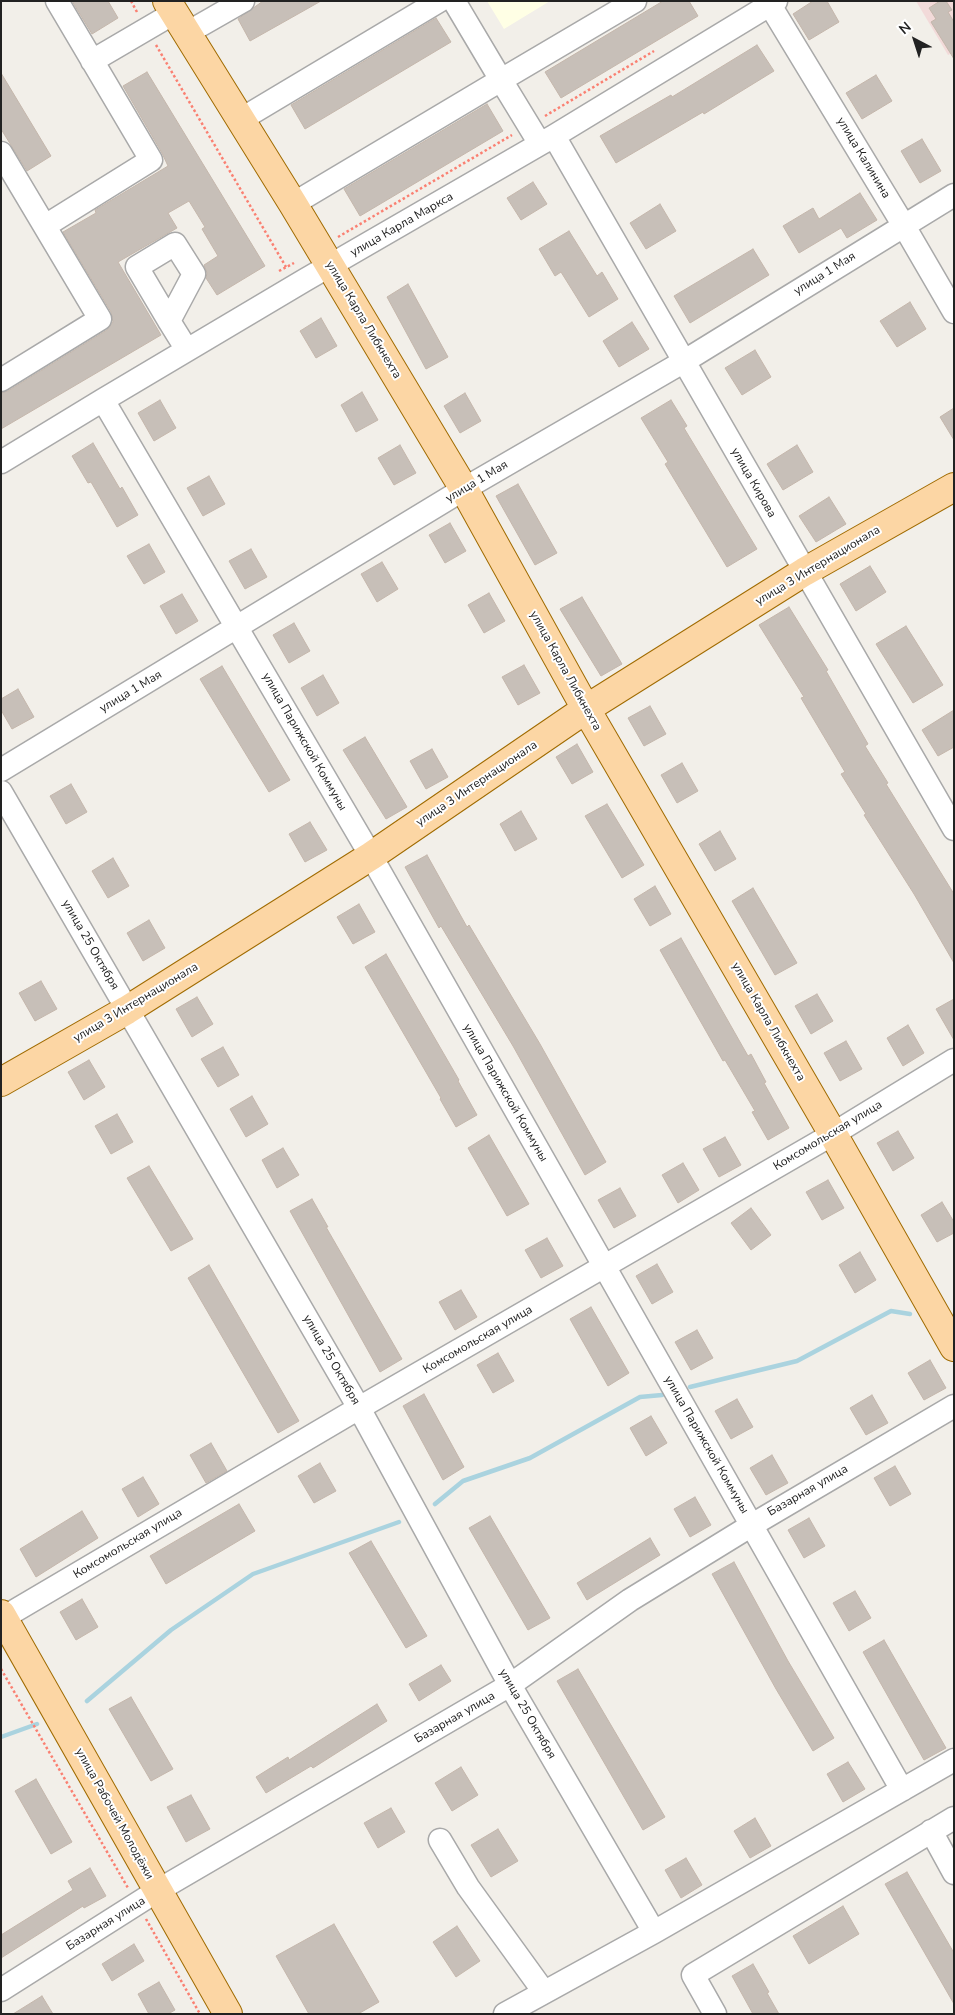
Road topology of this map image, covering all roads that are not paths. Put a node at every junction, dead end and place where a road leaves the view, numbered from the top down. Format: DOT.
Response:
graph roads {
  1 [pos="57,1"];
  2 [pos="243,1"];
  3 [pos="439,1"];
  4 [pos="454,1"];
  5 [pos="636,1"];
  6 [pos="773,3"];
  7 [pos="176,16"];
  8 [pos="92,61"];
  9 [pos="502,80"];
  10 [pos="240,120"];
  11 [pos="547,140"];
  12 [pos="1,153"];
  13 [pos="954,195"];
  14 [pos="293,204"];
  15 [pos="45,226"];
  16 [pos="904,226"];
  17 [pos="331,266"];
  18 [pos="954,312"];
  19 [pos="169,321"];
  20 [pos="187,350"];
  21 [pos="683,362"];
  22 [pos="1,380"];
  23 [pos="102,400"];
  24 [pos="1,462"];
  25 [pos="954,487"];
  26 [pos="464,489"];
  27 [pos="804,572"];
  28 [pos="237,628"];
  29 [pos="586,709"];
  30 [pos="1,770"];
  31 [pos="1,792"];
  32 [pos="954,829"];
  33 [pos="371,856"];
  34 [pos="127,1010"];
  35 [pos="954,1060"];
  36 [pos="1,1082"];
  37 [pos="833,1134"];
  38 [pos="604,1268"];
  39 [pos="954,1347"];
  40 [pos="954,1406"];
  41 [pos="359,1408"];
  42 [pos="752,1525"];
  43 [pos="2,1617"];
  44 [pos="510,1685"];
  45 [pos="954,1760"];
  46 [pos="902,1790"];
  47 [pos="954,1818"];
  48 [pos="931,1831"];
  49 [pos="440,1840"];
  50 [pos="954,1873"];
  51 [pos="147,1898"];
  52 [pos="654,1932"];
  53 [pos="1,1990"];
  54 [pos="544,1992"];
  55 [pos="228,2014"];
  56 [pos="505,2014"];
  57 [pos="715,2014"];
  1 -- 8 [label="street"];
  2 -- 7 [label="street"];
  3 -- 10 [label="street"];
  4 -- 9 [label="street, улица Кирова"];
  5 -- 9 [label="street"];
  6 -- 11 [label="street, улица Карла Маркса"];
  6 -- 16 [label="street, улица Калинина"];
  7 -- 8 [label="street"];
  7 -- 10 [label="main road, улица Карла Либкнехта"];
  8 -- 15 [label="street"];
  9 -- 11 [label="street, улица Кирова"];
  9 -- 14 [label="street"];
  10 -- 14 [label="main road, улица Карла Либкнехта"];
  11 -- 17 [label="street, улица Карла Маркса"];
  11 -- 21 [label="street, улица Кирова"];
  12 -- 15 [label="street"];
  13 -- 16 [label="street, улица 1 Мая"];
  14 -- 17 [label="main road, улица Карла Либкнехта"];
  15 -- 22 [label="street"];
  16 -- 18 [label="street, улица Калинина"];
  16 -- 21 [label="street, улица 1 Мая"];
  17 -- 20 [label="street, улица Карла Маркса"];
  17 -- 26 [label="main road, улица Карла Либкнехта"];
  19 -- 20 [label="street"];
  20 -- 23 [label="street, улица Карла Маркса"];
  21 -- 26 [label="street, улица 1 Мая"];
  21 -- 27 [label="street, улица Кирова"];
  23 -- 24 [label="street, улица Карла Маркса"];
  23 -- 28 [label="street, улица Парижской Коммуны"];
  25 -- 27 [label="main road, улица 3 Интернационала"];
  26 -- 28 [label="street, улица 1 Мая"];
  26 -- 29 [label="main road, улица Карла Либкнехта"];
  27 -- 29 [label="main road, улица 3 Интернационала"];
  27 -- 32 [label="street, улица Кирова"];
  28 -- 30 [label="street, улица 1 Мая"];
  28 -- 33 [label="street, улица Парижской Коммуны"];
  29 -- 33 [label="main road, улица 3 Интернационала"];
  29 -- 37 [label="main road, улица Карла Либкнехта"];
  31 -- 34 [label="street, улица 25 Октября"];
  33 -- 34 [label="main road, улица 3 Интернационала"];
  33 -- 38 [label="street, улица Парижской Коммуны"];
  34 -- 36 [label="main road, улица 3 Интернационала"];
  34 -- 41 [label="street, улица 25 Октября"];
  35 -- 37 [label="street, Комсомольская улица"];
  37 -- 38 [label="street, Комсомольская улица"];
  37 -- 39 [label="main road, улица Карла Либкнехта"];
  38 -- 41 [label="street, Комсомольская улица"];
  38 -- 42 [label="street, улица Парижской Коммуны"];
  40 -- 42 [label="street, Базарная улица"];
  41 -- 43 [label="street, Комсомольская улица"];
  41 -- 44 [label="street, улица 25 Октября"];
  42 -- 44 [label="street, Базарная улица"];
  42 -- 46 [label="street, улица Парижской Коммуны"];
  43 -- 51 [label="main road, улица Рабочей Молодёжи"];
  44 -- 51 [label="street, Базарная улица"];
  44 -- 52 [label="street, улица 25 Октября"];
  45 -- 46 [label="street"];
  46 -- 52 [label="street"];
  47 -- 48 [label="street"];
  48 -- 50 [label="street"];
  48 -- 57 [label="street"];
  49 -- 54 [label="street"];
  51 -- 53 [label="street, Базарная улица"];
  51 -- 55 [label="main road, улица Рабочей Молодёжи"];
  52 -- 54 [label="street"];
  54 -- 56 [label="street"];
}
